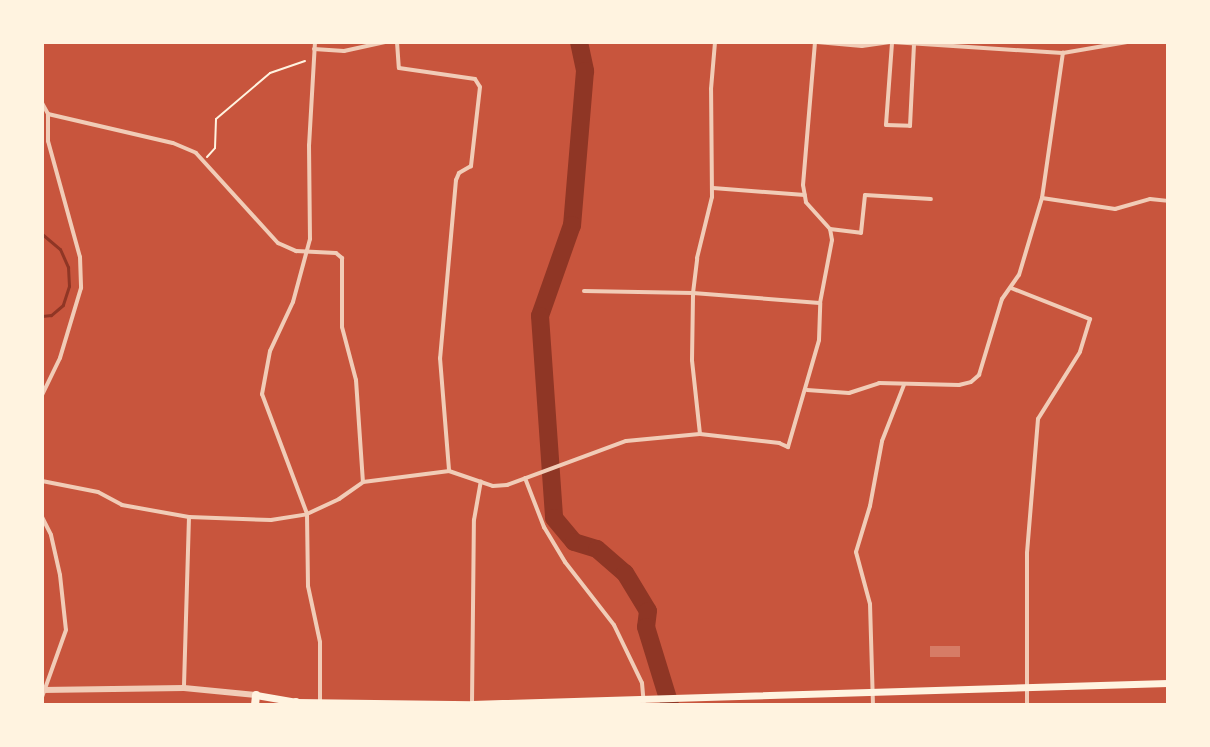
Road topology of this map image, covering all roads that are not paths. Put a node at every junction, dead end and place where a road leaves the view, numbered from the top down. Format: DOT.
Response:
graph roads {
  1 [pos="315,42"];
  2 [pos="385,42"];
  3 [pos="397,42"];
  4 [pos="715,42"];
  5 [pos="816,42"];
  6 [pos="892,42"];
  7 [pos="1003,42"];
  8 [pos="1127,42"];
  9 [pos="914,43"];
  10 [pos="314,49"];
  11 [pos="1003,49"];
  12 [pos="1063,53"];
  13 [pos="42,103"];
  14 [pos="48,114"];
  15 [pos="713,188"];
  16 [pos="805,195"];
  17 [pos="1042,198"];
  18 [pos="931,199"];
  19 [pos="1168,201"];
  20 [pos="830,229"];
  21 [pos="305,252"];
  22 [pos="1011,288"];
  23 [pos="584,291"];
  24 [pos="693,293"];
  25 [pos="820,303"];
  26 [pos="904,385"];
  27 [pos="806,389"];
  28 [pos="42,395"];
  29 [pos="700,434"];
  30 [pos="449,471"];
  31 [pos="526,478"];
  32 [pos="42,481"];
  33 [pos="363,482"];
  34 [pos="481,482"];
  35 [pos="307,514"];
  36 [pos="42,517"];
  37 [pos="189,517"];
  38 [pos="1168,683"];
  39 [pos="184,688"];
  40 [pos="1027,689"];
  41 [pos="43,692"];
  42 [pos="872,694"];
  43 [pos="256,695"];
  44 [pos="698,701"];
  45 [pos="647,702"];
  46 [pos="296,704"];
  47 [pos="320,704"];
  48 [pos="472,704"];
  49 [pos="255,705"];
  50 [pos="873,705"];
  51 [pos="1027,705"];
  1 -- 10 [label="street"];
  2 -- 10 [label="street"];
  3 -- 30 [label="street"];
  4 -- 15 [label="street"];
  5 -- 6 [label="street"];
  5 -- 16 [label="street"];
  6 -- 9 [label="street"];
  6 -- 9 [label="street"];
  7 -- 11 [label="street"];
  8 -- 12 [label="street"];
  9 -- 11 [label="street"];
  10 -- 21 [label="street"];
  11 -- 12 [label="street"];
  12 -- 17 [label="street"];
  13 -- 14 [label="street"];
  14 -- 21 [label="street"];
  14 -- 28 [label="street"];
  15 -- 16 [label="street"];
  15 -- 24 [label="street"];
  16 -- 20 [label="street"];
  17 -- 19 [label="street"];
  17 -- 22 [label="street"];
  18 -- 20 [label="street"];
  20 -- 25 [label="street"];
  21 -- 33 [label="street"];
  21 -- 35 [label="street"];
  22 -- 26 [label="street"];
  22 -- 40 [label="street"];
  23 -- 24 [label="street"];
  24 -- 25 [label="street"];
  24 -- 29 [label="street"];
  25 -- 27 [label="street"];
  26 -- 27 [label="street"];
  26 -- 42 [label="street"];
  27 -- 29 [label="street"];
  29 -- 31 [label="street"];
  30 -- 33 [label="street"];
  30 -- 34 [label="street"];
  31 -- 34 [label="street"];
  31 -- 45 [label="street"];
  32 -- 37 [label="street"];
  33 -- 35 [label="street"];
  34 -- 48 [label="street"];
  35 -- 37 [label="street"];
  35 -- 47 [label="street"];
  36 -- 41 [label="street"];
  37 -- 39 [label="street"];
  38 -- 40 [label="main road"];
  39 -- 41 [label="street"];
  39 -- 43 [label="street"];
  40 -- 42 [label="main road"];
  40 -- 51 [label="street"];
  42 -- 44 [label="main road"];
  42 -- 50 [label="street"];
  43 -- 46 [label="main road"];
  43 -- 49 [label="highway"];
  44 -- 45 [label="main road"];
  45 -- 48 [label="main road"];
  46 -- 47 [label="main road"];
  47 -- 48 [label="main road"];
}
